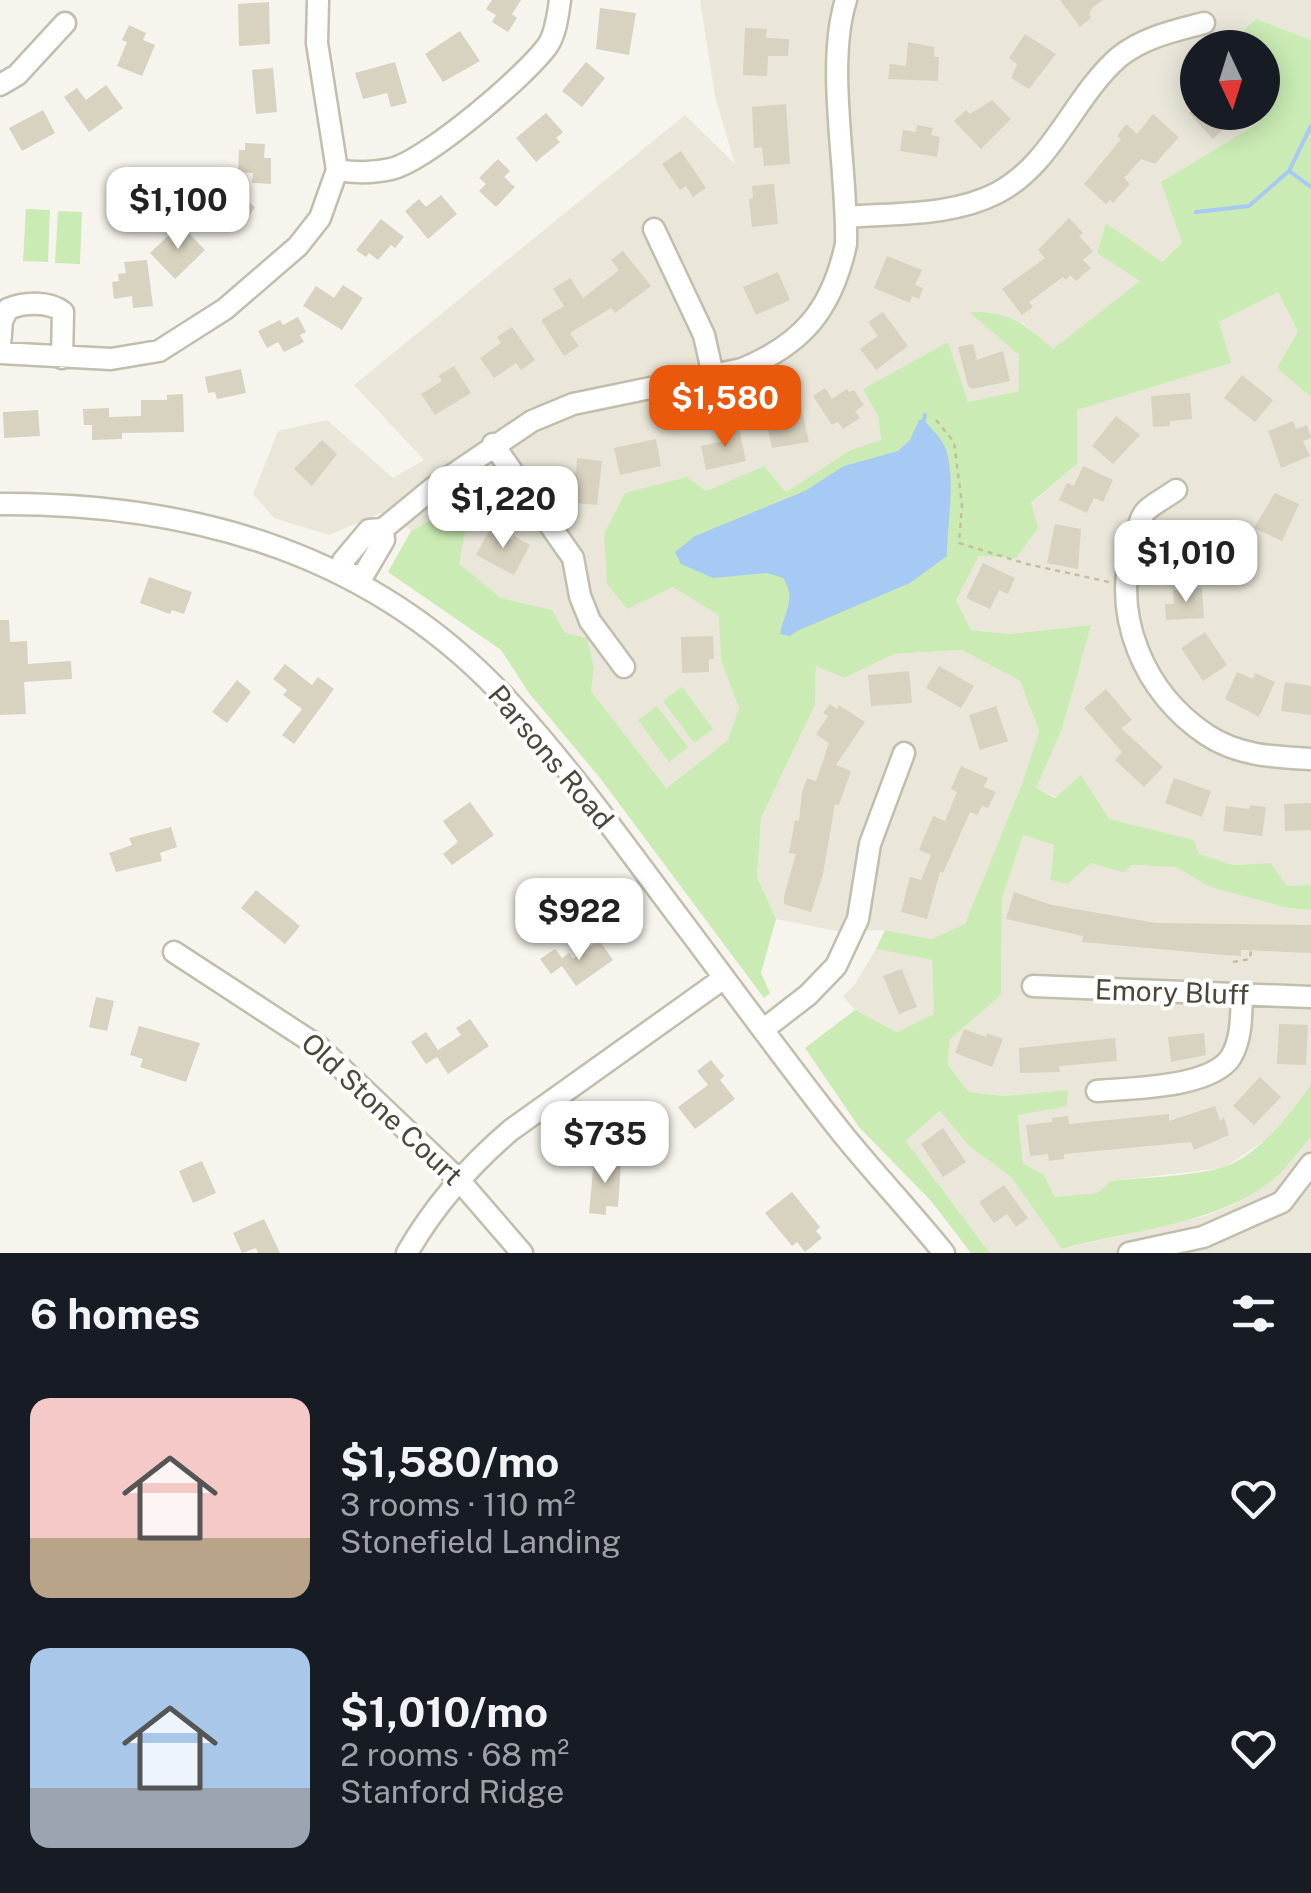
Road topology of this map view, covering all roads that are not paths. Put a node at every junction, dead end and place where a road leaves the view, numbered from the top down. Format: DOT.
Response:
graph roads {
  1 [pos="318,0"];
  2 [pos="560,0"];
  3 [pos="846,0"];
  4 [pos="65,23"];
  5 [pos="1204,23"];
  6 [pos="0,85"];
  7 [pos="337,170"];
  8 [pos="847,216"];
  9 [pos="654,229"];
  10 [pos="0,350"];
  11 [pos="62,358"];
  12 [pos="713,375"];
  13 [pos="493,444"];
  14 [pos="1176,490"];
  15 [pos="0,504"];
  16 [pos="346,576"];
  17 [pos="624,667"];
  18 [pos="904,753"];
  19 [pos="1311,759"];
  20 [pos="174,952"];
  21 [pos="724,978"];
  22 [pos="1033,986"];
  23 [pos="1242,996"];
  24 [pos="1311,997"];
  25 [pos="764,1028"];
  26 [pos="1097,1091"];
  27 [pos="1311,1164"];
  28 [pos="459,1180"];
  29 [pos="1206,1245"];
  30 [pos="407,1253"];
  31 [pos="522,1253"];
  32 [pos="944,1253"];
  33 [pos="1129,1253"];
  1 -- 7 [label="street"];
  2 -- 7 [label="street"];
  3 -- 8 [label="street"];
  4 -- 6 [label="street"];
  5 -- 8 [label="street"];
  7 -- 11 [label="street"];
  8 -- 12 [label="street"];
  9 -- 12 [label="street"];
  10 -- 11 [label="street"];
  10 -- 11 [label="street"];
  12 -- 13 [label="street"];
  13 -- 16 [label="street"];
  13 -- 17 [label="street"];
  14 -- 19 [label="street"];
  15 -- 16 [label="street, Parsons Road"];
  16 -- 21 [label="street, Parsons Road"];
  18 -- 25 [label="street"];
  20 -- 28 [label="street, Old Stone Court"];
  21 -- 25 [label="street, Parsons Road"];
  21 -- 28 [label="street"];
  22 -- 23 [label="street, Emory Bluff"];
  23 -- 24 [label="street, Emory Bluff"];
  23 -- 26 [label="street"];
  25 -- 32 [label="street, Parsons Road"];
  27 -- 29 [label="street"];
  28 -- 30 [label="street"];
  28 -- 31 [label="street, Old Stone Court"];
  29 -- 33 [label="street"];
}
